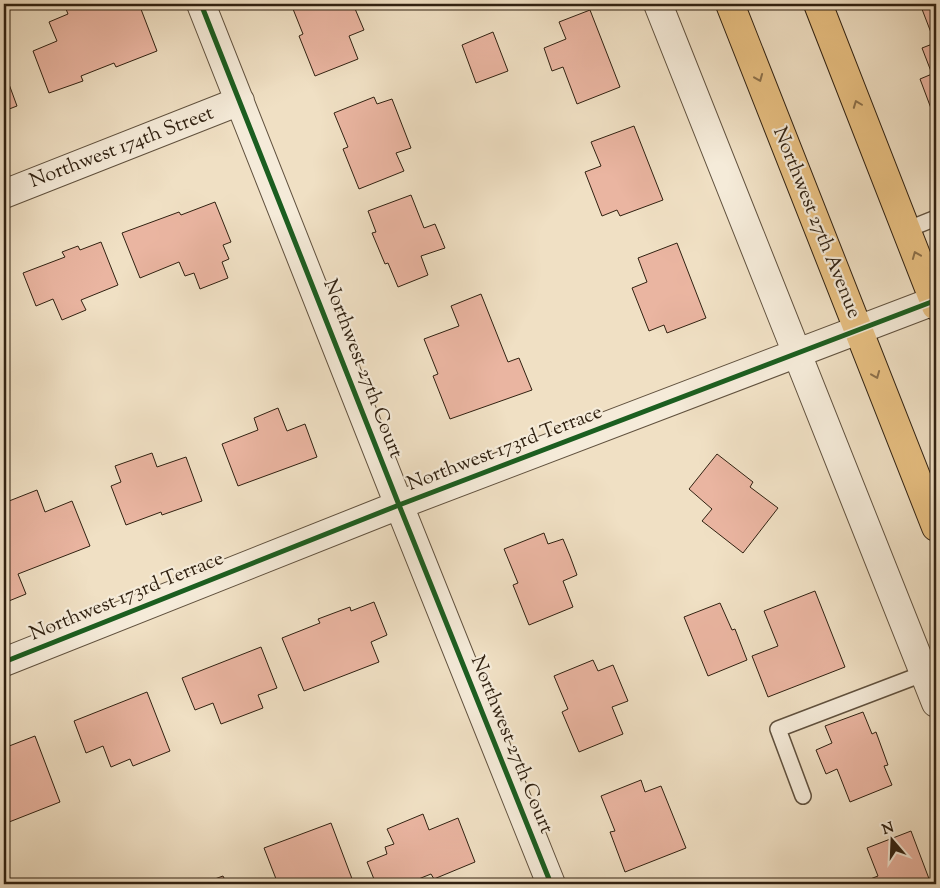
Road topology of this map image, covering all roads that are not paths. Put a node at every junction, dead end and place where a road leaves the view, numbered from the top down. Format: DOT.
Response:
graph roads {
  1 [pos="201,4"];
  2 [pos="658,4"];
  3 [pos="730,4"];
  4 [pos="818,4"];
  5 [pos="240,101"];
  6 [pos="4,194"];
  7 [pos="936,218"];
  8 [pos="906,230"];
  9 [pos="934,297"];
  10 [pos="858,330"];
  11 [pos="797,352"];
  12 [pos="399,505"];
  13 [pos="936,527"];
  14 [pos="4,662"];
  15 [pos="925,673"];
  16 [pos="936,703"];
  17 [pos="802,796"];
  18 [pos="551,884"];
  1 -- 5 [label="street, Northwest 27th Court"];
  2 -- 11 [label="street"];
  3 -- 10 [label="main road, Northwest 27th Avenue, one-way"];
  8 -- 4 [label="main road, one-way"];
  5 -- 6 [label="street, Northwest 174th Street"];
  5 -- 12 [label="street, Northwest 27th Court"];
  7 -- 8 [label="lane"];
  9 -- 8 [label="main road, one-way"];
  9 -- 10 [label="street, Northwest 173rd Terrace"];
  10 -- 11 [label="street, Northwest 173rd Terrace"];
  10 -- 13 [label="main road, Northwest 27th Avenue, one-way"];
  11 -- 12 [label="street, Northwest 173rd Terrace"];
  11 -- 15 [label="street"];
  12 -- 14 [label="street, Northwest 173rd Terrace"];
  12 -- 18 [label="street, Northwest 27th Court"];
  15 -- 16 [label="street"];
  15 -- 17 [label="lane"];
}
